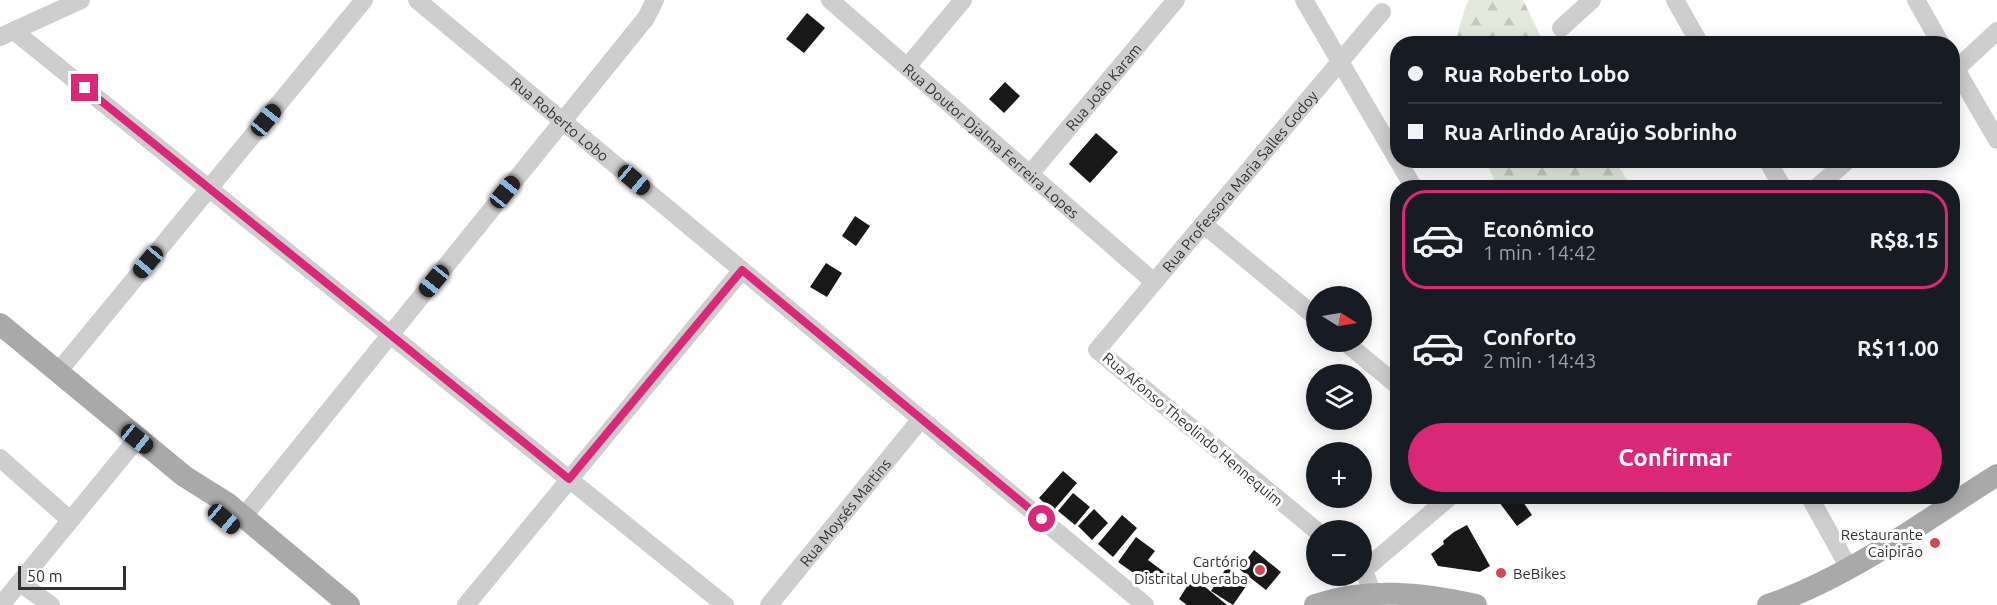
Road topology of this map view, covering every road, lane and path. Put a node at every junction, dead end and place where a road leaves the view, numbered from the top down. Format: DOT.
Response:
graph roads {
  1 [pos="81,0"];
  2 [pos="364,0"];
  3 [pos="417,0"];
  4 [pos="656,0"];
  5 [pos="830,0"];
  6 [pos="963,0"];
  7 [pos="1176,0"];
  8 [pos="1304,0"];
  9 [pos="1592,0"];
  10 [pos="1675,0"];
  11 [pos="1916,0"];
  12 [pos="56,5"];
  13 [pos="1382,12"];
  14 [pos="1561,28"];
  15 [pos="1997,31"];
  16 [pos="7,34"];
  17 [pos="1695,36"];
  18 [pos="1936,36"];
  19 [pos="1340,62"];
  20 [pos="1960,63"];
  21 [pos="907,67"];
  22 [pos="1960,78"];
  23 [pos="563,121"];
  24 [pos="1997,140"];
  25 [pos="1390,147"];
  26 [pos="1839,168"];
  27 [pos="1030,174"];
  28 [pos="1825,180"];
  29 [pos="209,189"];
  30 [pos="1203,224"];
  31 [pos="742,270"];
  32 [pos="1154,282"];
  33 [pos="1306,309"];
  34 [pos="0,324"];
  35 [pos="390,335"];
  36 [pos="1097,350"];
  37 [pos="1357,352"];
  38 [pos="58,372"];
  39 [pos="1390,379"];
  40 [pos="921,419"];
  41 [pos="137,439"];
  42 [pos="0,458"];
  43 [pos="1997,475"];
  44 [pos="184,476"];
  45 [pos="569,479"];
  46 [pos="1960,489"];
  47 [pos="1441,504"];
  48 [pos="1813,504"];
  49 [pos="1938,504"];
  50 [pos="244,516"];
  51 [pos="70,520"];
  52 [pos="1306,522"];
  53 [pos="1372,562"];
  54 [pos="1849,568"];
  55 [pos="20,583"];
  56 [pos="1369,586"];
  57 [pos="1372,593"];
  58 [pos="1444,601"];
  59 [pos="1,605"];
  60 [pos="51,605"];
  61 [pos="327,605"];
  62 [pos="350,605"];
  63 [pos="466,605"];
  64 [pos="725,605"];
  65 [pos="769,605"];
  66 [pos="1145,605"];
  67 [pos="1315,605"];
  68 [pos="1476,605"];
  69 [pos="1768,605"];
  1 -- 12 [label="street"];
  2 -- 29 [label="street"];
  3 -- 23 [label="street, Rua Roberto Lobo"];
  4 -- 23 [label="street"];
  5 -- 21 [label="street, Rua Doutor Djalma Ferreira Lopes"];
  6 -- 21 [label="street"];
  7 -- 27 [label="street, Rua João Karam"];
  8 -- 19 [label="street"];
  9 -- 14 [label="street"];
  10 -- 17 [label="street"];
  11 -- 18 [label="street"];
  12 -- 16 [label="street"];
  13 -- 19 [label="street, Rua Professora Maria Salles Godoy"];
  15 -- 20 [label="street"];
  16 -- 29 [label="street"];
  19 -- 25 [label="street"];
  19 -- 30 [label="street, Rua Professora Maria Salles Godoy"];
  21 -- 27 [label="street, Rua Doutor Djalma Ferreira Lopes"];
  22 -- 24 [label="street"];
  23 -- 31 [label="street, Rua Roberto Lobo"];
  23 -- 35 [label="street"];
  26 -- 28 [label="street"];
  27 -- 32 [label="street, Rua Doutor Djalma Ferreira Lopes"];
  29 -- 35 [label="street"];
  29 -- 38 [label="street"];
  30 -- 32 [label="street, Rua Professora Maria Salles Godoy"];
  30 -- 33 [label="street"];
  31 -- 40 [label="street, Rua Roberto Lobo"];
  31 -- 45 [label="street"];
  32 -- 36 [label="street, Rua Professora Maria Salles Godoy"];
  34 -- 38 [label="main road"];
  35 -- 45 [label="street"];
  35 -- 50 [label="street"];
  36 -- 52 [label="street, Rua Afonso Theolindo Hennequim"];
  37 -- 39 [label="street"];
  38 -- 41 [label="main road"];
  40 -- 65 [label="street, Rua Moysés Martins"];
  40 -- 66 [label="street, Rua Roberto Lobo"];
  41 -- 44 [label="main road"];
  41 -- 51 [label="street"];
  42 -- 51 [label="street"];
  43 -- 46 [label="main road"];
  44 -- 50 [label="main road"];
  44 -- 61 [label="main road"];
  45 -- 63 [label="street"];
  45 -- 64 [label="street"];
  47 -- 53 [label="street"];
  48 -- 54 [label="street"];
  49 -- 54 [label="main road"];
  50 -- 62 [label="main road"];
  51 -- 55 [label="street"];
  54 -- 69 [label="main road"];
  55 -- 59 [label="street"];
  55 -- 60 [label="street"];
  56 -- 57 [label="street"];
  57 -- 58 [label="main road"];
  57 -- 67 [label="main road"];
  58 -- 68 [label="main road"];
}
